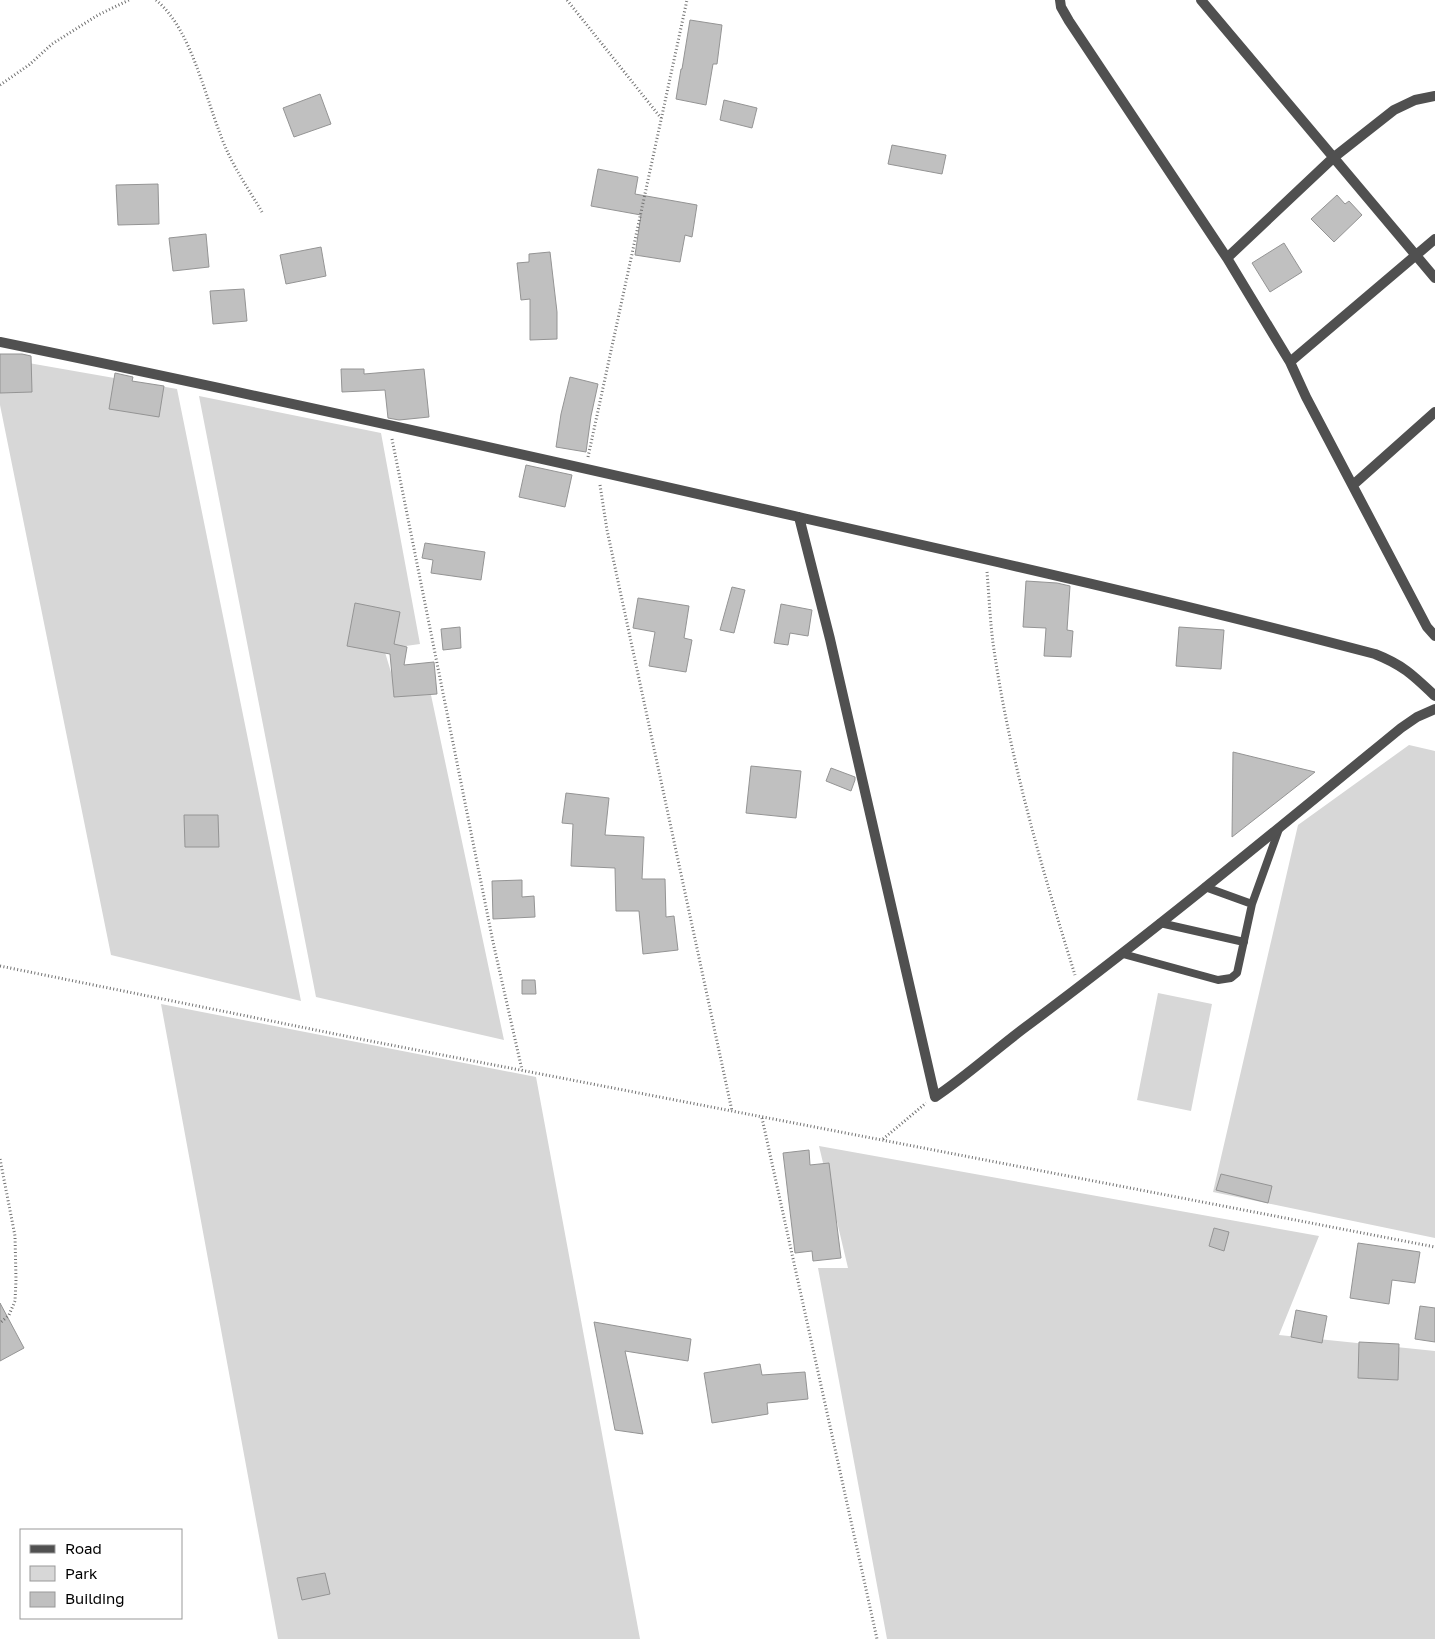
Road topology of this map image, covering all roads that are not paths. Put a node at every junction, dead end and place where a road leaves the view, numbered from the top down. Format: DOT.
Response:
graph roads {
  1 [pos="1060,0"];
  2 [pos="1201,0"];
  3 [pos="1435,96"];
  4 [pos="1333,158"];
  5 [pos="1435,239"];
  6 [pos="1417,255"];
  7 [pos="1227,258"];
  8 [pos="1435,278"];
  9 [pos="0,342"];
  10 [pos="1290,362"];
  11 [pos="1435,412"];
  12 [pos="1353,485"];
  13 [pos="799,517"];
  14 [pos="1435,636"];
  15 [pos="1435,696"];
  16 [pos="1435,709"];
  17 [pos="1278,829"];
  18 [pos="1204,887"];
  19 [pos="1252,904"];
  20 [pos="1160,923"];
  21 [pos="1244,942"];
  22 [pos="1123,954"];
  1 -- 7 [label="street"];
  2 -- 4 [label="street"];
  3 -- 4 [label="street"];
  4 -- 6 [label="street"];
  4 -- 7 [label="street"];
  5 -- 6 [label="street"];
  6 -- 8 [label="street"];
  6 -- 10 [label="street"];
  7 -- 10 [label="street"];
  9 -- 13 [label="street"];
  10 -- 12 [label="street"];
  11 -- 12 [label="street"];
  12 -- 14 [label="street"];
  13 -- 15 [label="street"];
  13 -- 22 [label="street"];
  16 -- 17 [label="street"];
  17 -- 18 [label="street"];
  17 -- 19 [label="lane"];
  18 -- 19 [label="lane"];
  18 -- 20 [label="street"];
  19 -- 21 [label="lane"];
  20 -- 21 [label="lane"];
  20 -- 22 [label="street"];
  21 -- 22 [label="lane"];
}
